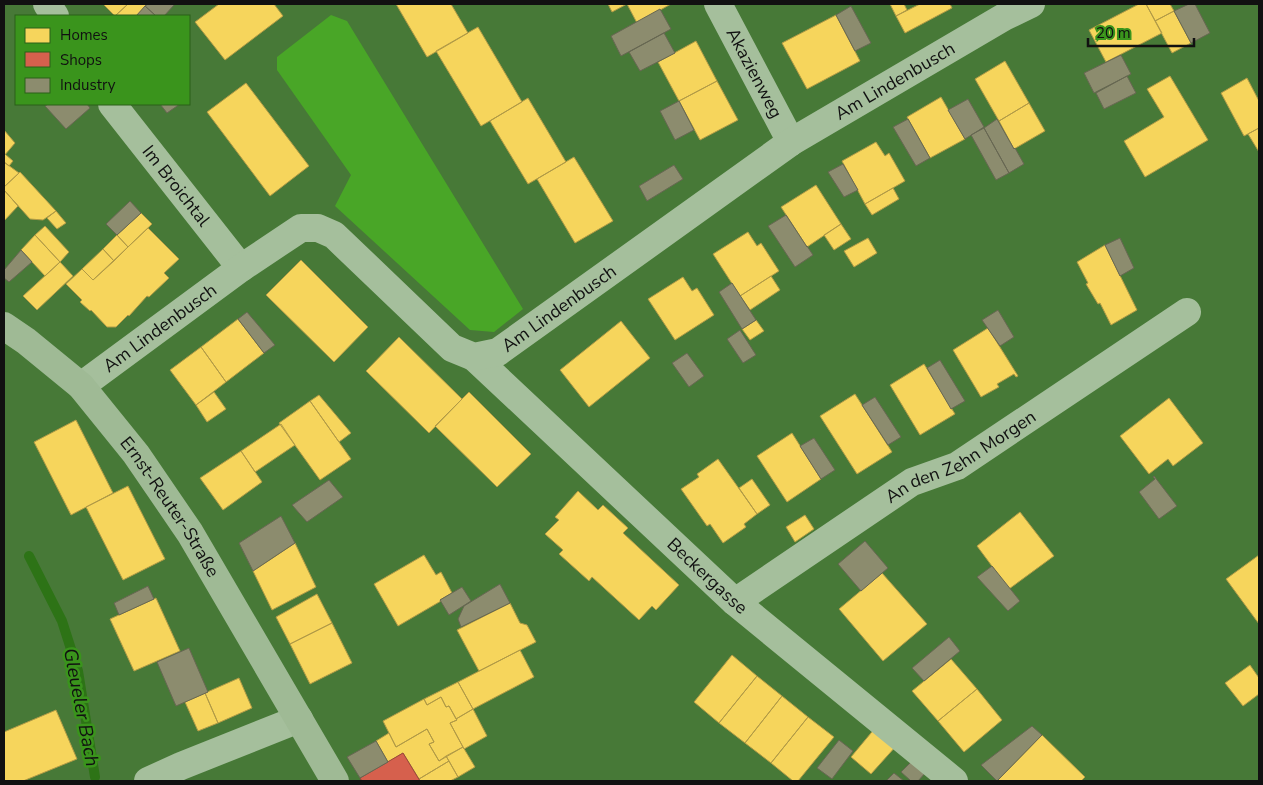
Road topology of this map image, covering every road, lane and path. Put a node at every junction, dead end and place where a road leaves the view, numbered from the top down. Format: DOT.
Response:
graph roads {
  1 [pos="47,4"];
  2 [pos="718,4"];
  3 [pos="1031,4"];
  4 [pos="1001,11"];
  5 [pos="54,15"];
  6 [pos="113,105"];
  7 [pos="791,142"];
  8 [pos="241,268"];
  9 [pos="1187,312"];
  10 [pos="4,326"];
  11 [pos="474,356"];
  12 [pos="81,386"];
  13 [pos="735,602"];
  14 [pos="298,719"];
  15 [pos="148,781"];
  16 [pos="335,781"];
  17 [pos="954,781"];
  1 -- 5 [label="street"];
  2 -- 7 [label="street, Akazienweg"];
  3 -- 4 [label="street, Am Lindenbusch"];
  4 -- 7 [label="street, Am Lindenbusch"];
  6 -- 8 [label="street, Im Broichtal"];
  7 -- 11 [label="street, Am Lindenbusch"];
  8 -- 11 [label="street, Am Lindenbusch"];
  8 -- 12 [label="street, Am Lindenbusch"];
  9 -- 13 [label="street, An den Zehn Morgen"];
  10 -- 12 [label="street, Ernst-Reuter-Straße"];
  11 -- 13 [label="street, Beckergasse"];
  12 -- 14 [label="street, Ernst-Reuter-Straße"];
  13 -- 17 [label="street, Beckergasse"];
  14 -- 15 [label="street"];
  14 -- 16 [label="street, Ernst-Reuter-Straße"];
}
